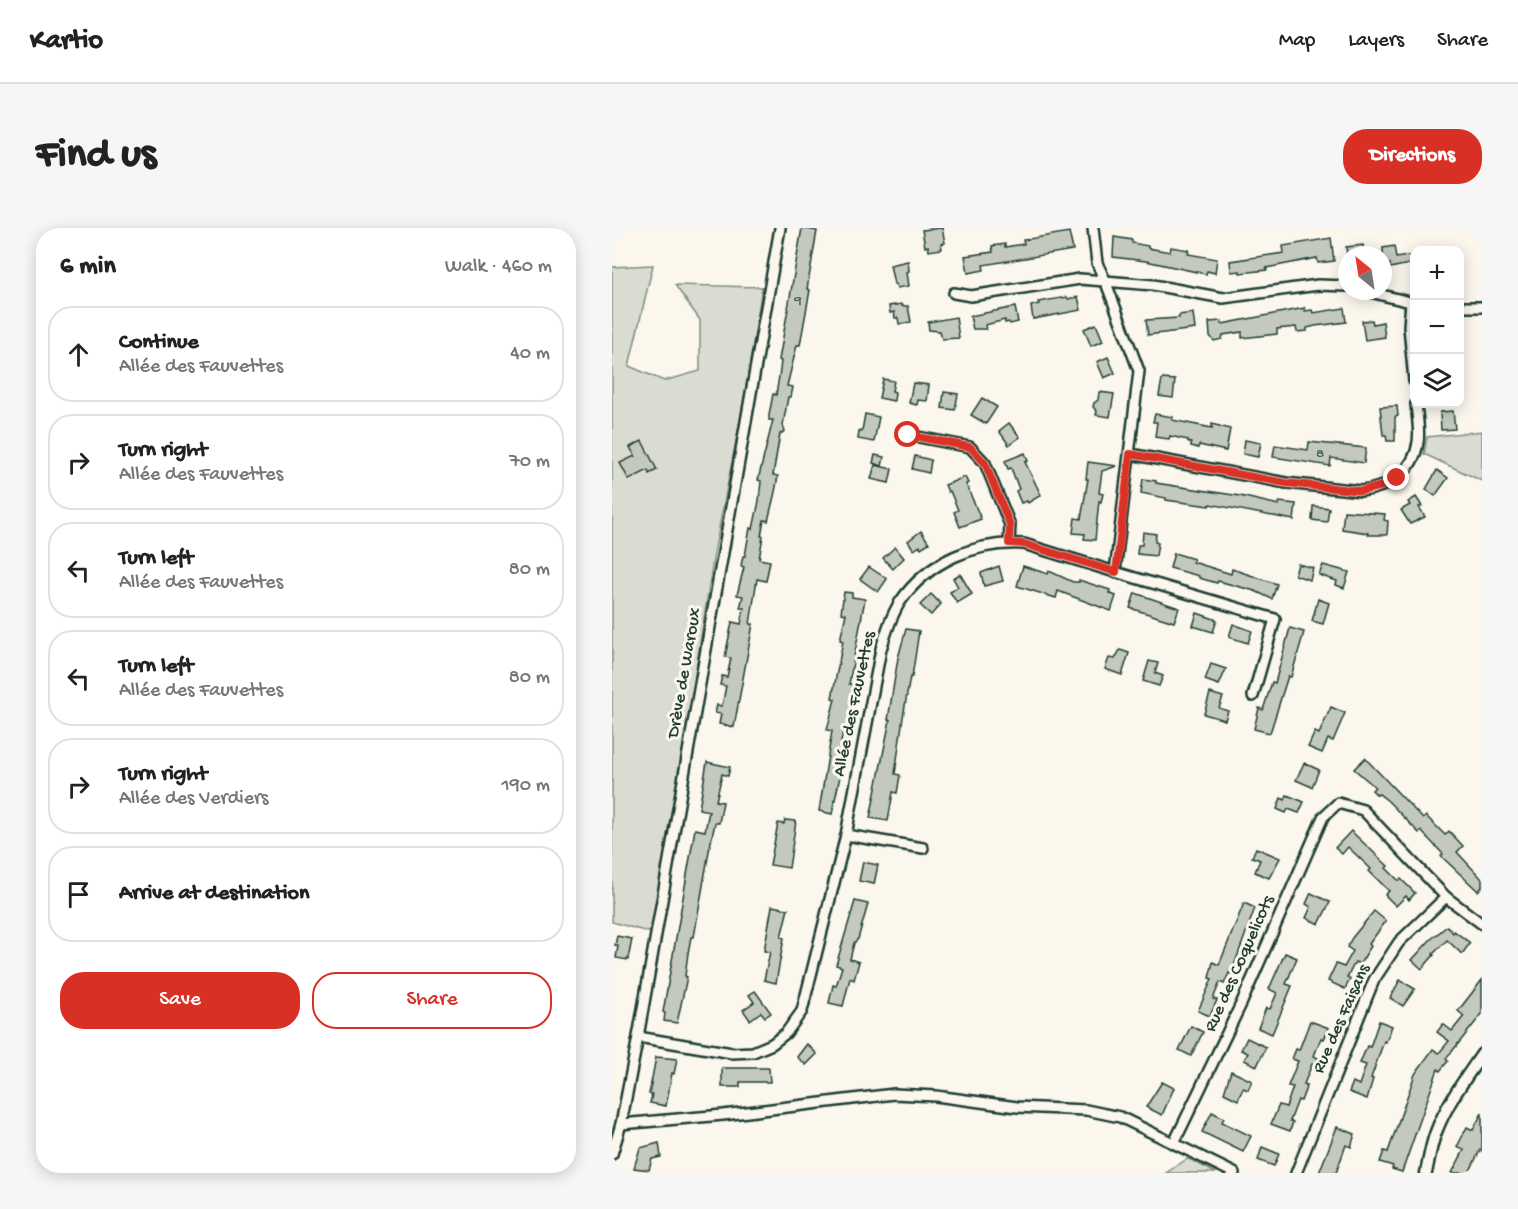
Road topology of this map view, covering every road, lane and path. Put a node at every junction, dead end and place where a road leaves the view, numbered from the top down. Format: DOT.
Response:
graph roads {
  1 [pos="780,228"];
  2 [pos="1093,228"];
  3 [pos="1105,280"];
  4 [pos="1338,286"];
  5 [pos="954,293"];
  6 [pos="1392,297"];
  7 [pos="1410,301"];
  8 [pos="1464,307"];
  9 [pos="1482,307"];
  10 [pos="1410,320"];
  11 [pos="1410,337"];
  12 [pos="1416,408"];
  13 [pos="908,435"];
  14 [pos="1130,454"];
  15 [pos="1009,543"];
  16 [pos="1116,572"];
  17 [pos="1253,696"];
  18 [pos="846,835"];
  19 [pos="924,848"];
  20 [pos="1446,897"];
  21 [pos="1482,924"];
  22 [pos="638,1037"];
  23 [pos="1482,1054"];
  24 [pos="621,1124"];
  25 [pos="1174,1143"];
  26 [pos="612,1154"];
  27 [pos="1234,1173"];
  28 [pos="1296,1173"];
  29 [pos="1426,1173"];
  1 -- 22 [label="street, Drève de Waroux"];
  2 -- 3 [label="street"];
  3 -- 4 [label="street"];
  3 -- 5 [label="street"];
  3 -- 14 [label="street"];
  6 -- 7 [label="street"];
  8 -- 9 [label="street"];
  10 -- 11 [label="street"];
  12 -- 14 [label="street"];
  13 -- 15 [label="street"];
  14 -- 16 [label="street"];
  15 -- 16 [label="street, Allée des Fauvettes"];
  15 -- 18 [label="street, Allée des Fauvettes"];
  16 -- 17 [label="street, Allée des Fauvettes"];
  18 -- 19 [label="street"];
  18 -- 22 [label="street, Allée des Fauvettes"];
  20 -- 21 [label="street"];
  20 -- 25 [label="street, Rue des Coquelicots"];
  20 -- 28 [label="street, Rue des Faisans"];
  22 -- 24 [label="street, Drève de Waroux"];
  23 -- 29 [label="street"];
  24 -- 25 [label="street"];
  24 -- 26 [label="street, Drève de Waroux"];
  25 -- 27 [label="street"];
}
